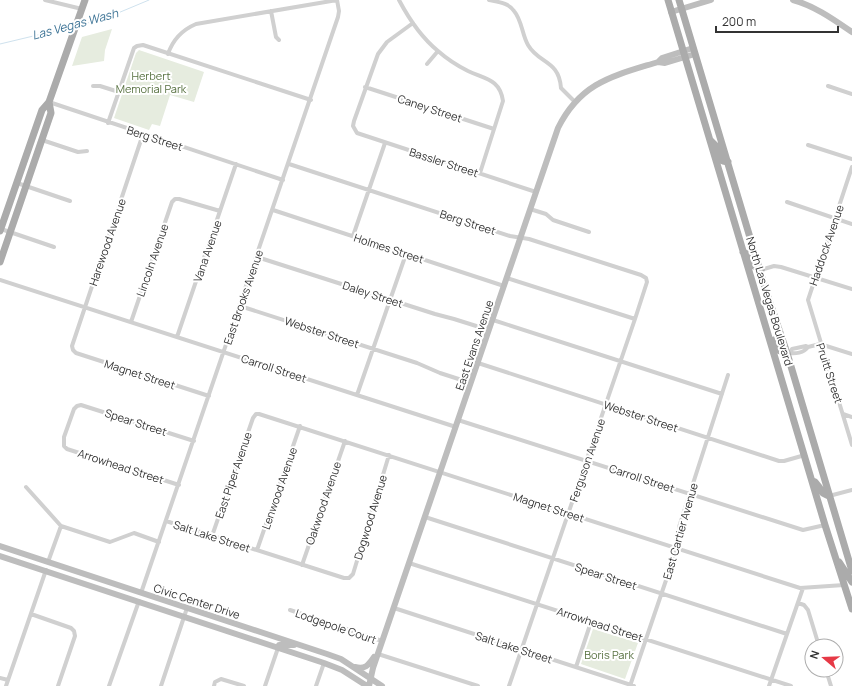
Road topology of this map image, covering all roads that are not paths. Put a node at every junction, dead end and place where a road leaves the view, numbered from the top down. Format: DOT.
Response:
graph roads {
  1 [pos="45,0"];
  2 [pos="85,0"];
  3 [pos="337,0"];
  4 [pos="399,0"];
  5 [pos="489,0"];
  6 [pos="668,0"];
  7 [pos="680,0"];
  8 [pos="711,0"];
  9 [pos="793,0"];
  10 [pos="82,9"];
  11 [pos="682,9"];
  12 [pos="271,11"];
  13 [pos="671,12"];
  14 [pos="413,23"];
  15 [pos="852,32"];
  16 [pos="279,40"];
  17 [pos="438,51"];
  18 [pos="694,51"];
  19 [pos="168,54"];
  20 [pos="683,54"];
  21 [pos="427,64"];
  22 [pos="93,86"];
  23 [pos="828,86"];
  24 [pos="365,87"];
  25 [pos="119,92"];
  26 [pos="852,94"];
  27 [pos="311,100"];
  28 [pos="49,102"];
  29 [pos="575,102"];
  30 [pos="108,123"];
  31 [pos="494,129"];
  32 [pos="143,134"];
  33 [pos="709,139"];
  34 [pos="42,140"];
  35 [pos="385,142"];
  36 [pos="808,145"];
  37 [pos="87,151"];
  38 [pos="852,159"];
  39 [pos="728,162"];
  40 [pos="236,164"];
  41 [pos="289,164"];
  42 [pos="852,168"];
  43 [pos="718,170"];
  44 [pos="480,173"];
  45 [pos="284,180"];
  46 [pos="17,183"];
  47 [pos="26,186"];
  48 [pos="736,188"];
  49 [pos="369,190"];
  50 [pos="536,192"];
  51 [pos="70,201"];
  52 [pos="787,202"];
  53 [pos="273,210"];
  54 [pos="530,210"];
  55 [pos="220,211"];
  56 [pos="835,218"];
  57 [pos="852,224"];
  58 [pos="0,230"];
  59 [pos="10,232"];
  60 [pos="589,232"];
  61 [pos="353,236"];
  62 [pos="521,237"];
  63 [pos="54,247"];
  64 [pos="743,252"];
  65 [pos="406,254"];
  66 [pos="257,257"];
  67 [pos="0,262"];
  68 [pos="760,270"];
  69 [pos="750,274"];
  70 [pos="816,277"];
  71 [pos="507,278"];
  72 [pos="646,278"];
  73 [pos="0,280"];
  74 [pos="504,286"];
  75 [pos="852,289"];
  76 [pos="768,295"];
  77 [pos="390,300"];
  78 [pos="808,300"];
  79 [pos="240,306"];
  80 [pos="84,307"];
  81 [pos="635,319"];
  82 [pos="492,320"];
  83 [pos="131,322"];
  84 [pos="489,330"];
  85 [pos="769,336"];
  86 [pos="177,337"];
  87 [pos="820,344"];
  88 [pos="373,349"];
  89 [pos="72,350"];
  90 [pos="224,352"];
  91 [pos="789,353"];
  92 [pos="852,354"];
  93 [pos="620,361"];
  94 [pos="478,363"];
  95 [pos="728,375"];
  96 [pos="471,383"];
  97 [pos="722,394"];
  98 [pos="357,395"];
  99 [pos="209,396"];
  100 [pos="606,404"];
  101 [pos="256,414"];
  102 [pos="843,414"];
  103 [pos="852,417"];
  104 [pos="458,420"];
  105 [pos="300,426"];
  106 [pos="456,427"];
  107 [pos="708,438"];
  108 [pos="194,441"];
  109 [pos="345,441"];
  110 [pos="64,446"];
  111 [pos="852,446"];
  112 [pos="805,454"];
  113 [pos="389,455"];
  114 [pos="586,461"];
  115 [pos="822,470"];
  116 [pos="441,472"];
  117 [pos="813,480"];
  118 [pos="179,485"];
  119 [pos="26,487"];
  120 [pos="852,490"];
  121 [pos="690,494"];
  122 [pos="829,496"];
  123 [pos="568,513"];
  124 [pos="425,517"];
  125 [pos="166,521"];
  126 [pos="61,526"];
  127 [pos="826,526"];
  128 [pos="212,536"];
  129 [pos="159,542"];
  130 [pos="843,542"];
  131 [pos="0,546"];
  132 [pos="677,548"];
  133 [pos="257,550"];
  134 [pos="0,556"];
  135 [pos="836,558"];
  136 [pos="553,559"];
  137 [pos="48,562"];
  138 [pos="23,563"];
  139 [pos="409,563"];
  140 [pos="302,565"];
  141 [pos="46,570"];
  142 [pos="74,571"];
  143 [pos="852,571"];
  144 [pos="349,578"];
  145 [pos="852,582"];
  146 [pos="844,585"];
  147 [pos="803,588"];
  148 [pos="852,588"];
  149 [pos="114,593"];
  150 [pos="141,594"];
  151 [pos="661,594"];
  152 [pos="154,598"];
  153 [pos="139,601"];
  154 [pos="798,603"];
  155 [pos="537,604"];
  156 [pos="187,608"];
  157 [pos="394,608"];
  158 [pos="852,609"];
  159 [pos="290,610"];
  160 [pos="31,614"];
  161 [pos="184,617"];
  162 [pos="591,622"];
  163 [pos="787,634"];
  164 [pos="817,638"];
  165 [pos="646,639"];
  166 [pos="382,641"];
  167 [pos="298,644"];
  168 [pos="278,648"];
  169 [pos="522,650"];
  170 [pos="378,652"];
  171 [pos="324,663"];
  172 [pos="349,664"];
  173 [pos="576,667"];
  174 [pos="0,678"];
  175 [pos="370,679"];
  176 [pos="8,680"];
  177 [pos="771,680"];
  178 [pos="6,686"];
  179 [pos="58,686"];
  180 [pos="109,686"];
  181 [pos="161,686"];
  182 [pos="214,686"];
  183 [pos="244,686"];
  184 [pos="266,686"];
  185 [pos="316,686"];
  186 [pos="368,686"];
  187 [pos="382,686"];
  188 [pos="478,686"];
  189 [pos="510,686"];
  190 [pos="631,686"];
  191 [pos="769,686"];
  192 [pos="791,686"];
  1 -- 10 [label="street"];
  2 -- 10 [label="main road"];
  3 -- 12 [label="street"];
  3 -- 27 [label="street, East Brooks Avenue"];
  4 -- 14 [label="street"];
  5 -- 29 [label="street"];
  6 -- 13 [label="main road, North Las Vegas Boulevard"];
  7 -- 11 [label="main road, North Las Vegas Boulevard"];
  8 -- 11 [label="main road"];
  9 -- 15 [label="main road"];
  10 -- 28 [label="main road"];
  11 -- 13 [label="main road"];
  11 -- 18 [label="main road, North Las Vegas Boulevard"];
  12 -- 16 [label="street"];
  12 -- 19 [label="street"];
  13 -- 20 [label="main road, North Las Vegas Boulevard"];
  14 -- 17 [label="street"];
  14 -- 24 [label="street"];
  17 -- 21 [label="street"];
  17 -- 31 [label="street"];
  18 -- 20 [label="main road, East Evans Avenue"];
  18 -- 39 [label="main road, North Las Vegas Boulevard"];
  19 -- 25 [label="street"];
  19 -- 27 [label="street"];
  20 -- 29 [label="main road, East Evans Avenue"];
  20 -- 33 [label="main road, North Las Vegas Boulevard"];
  22 -- 25 [label="street"];
  23 -- 26 [label="street"];
  24 -- 31 [label="street, Caney Street"];
  24 -- 35 [label="street, Bassler Street"];
  25 -- 30 [label="street"];
  27 -- 41 [label="street, East Brooks Avenue"];
  28 -- 30 [label="street, Berg Street"];
  28 -- 34 [label="main road"];
  28 -- 46 [label="main road"];
  29 -- 50 [label="main road, East Evans Avenue"];
  30 -- 32 [label="street, Berg Street"];
  31 -- 44 [label="street"];
  32 -- 40 [label="street, Berg Street"];
  32 -- 80 [label="street, Harewood Avenue"];
  33 -- 39 [label="main road"];
  33 -- 43 [label="main road, North Las Vegas Boulevard"];
  34 -- 37 [label="street"];
  34 -- 47 [label="main road"];
  35 -- 44 [label="street, Bassler Street"];
  35 -- 49 [label="street"];
  36 -- 38 [label="street"];
  39 -- 48 [label="main road, North Las Vegas Boulevard"];
  40 -- 45 [label="street, Berg Street"];
  40 -- 55 [label="street, Vana Avenue"];
  41 -- 45 [label="street, East Brooks Avenue"];
  41 -- 49 [label="street, Berg Street"];
  42 -- 56 [label="street, Haddock Avenue"];
  43 -- 48 [label="main road"];
  43 -- 64 [label="main road, North Las Vegas Boulevard"];
  44 -- 50 [label="street, Bassler Street"];
  45 -- 53 [label="street, East Brooks Avenue"];
  46 -- 47 [label="street"];
  46 -- 58 [label="main road"];
  47 -- 51 [label="street"];
  47 -- 59 [label="main road"];
  48 -- 68 [label="main road, North Las Vegas Boulevard"];
  49 -- 61 [label="street"];
  49 -- 62 [label="street, Berg Street"];
  50 -- 54 [label="main road, East Evans Avenue"];
  52 -- 56 [label="street"];
  53 -- 61 [label="street, Holmes Street"];
  53 -- 66 [label="street, East Brooks Avenue"];
  54 -- 60 [label="street"];
  54 -- 62 [label="main road, East Evans Avenue"];
  55 -- 83 [label="street, Lincoln Avenue"];
  55 -- 86 [label="street, Vana Avenue"];
  56 -- 57 [label="street"];
  56 -- 70 [label="street, Haddock Avenue"];
  58 -- 59 [label="street"];
  59 -- 63 [label="street"];
  59 -- 67 [label="main road"];
  61 -- 65 [label="street, Holmes Street"];
  62 -- 71 [label="main road, East Evans Avenue"];
  62 -- 72 [label="street, Berg Street"];
  64 -- 68 [label="main road"];
  64 -- 69 [label="main road, North Las Vegas Boulevard"];
  65 -- 74 [label="street, Holmes Street"];
  65 -- 77 [label="street"];
  66 -- 77 [label="street, Daley Street"];
  66 -- 79 [label="street, East Brooks Avenue"];
  68 -- 70 [label="street"];
  68 -- 76 [label="main road, North Las Vegas Boulevard"];
  69 -- 76 [label="main road"];
  69 -- 85 [label="main road, North Las Vegas Boulevard"];
  70 -- 75 [label="street"];
  70 -- 78 [label="street, Haddock Avenue"];
  71 -- 74 [label="main road, East Evans Avenue"];
  71 -- 81 [label="street"];
  72 -- 81 [label="street, Ferguson Avenue"];
  73 -- 80 [label="street, Carroll Street"];
  74 -- 82 [label="main road, East Evans Avenue"];
  76 -- 91 [label="main road, North Las Vegas Boulevard"];
  77 -- 84 [label="street, Daley Street"];
  77 -- 88 [label="street"];
  78 -- 87 [label="street, Pruitt Street"];
  79 -- 88 [label="street, Webster Street"];
  79 -- 90 [label="street, East Brooks Avenue"];
  80 -- 83 [label="street, Carroll Street"];
  80 -- 89 [label="street, Harewood Avenue"];
  81 -- 93 [label="street, Ferguson Avenue"];
  82 -- 84 [label="main road, East Evans Avenue"];
  82 -- 93 [label="street"];
  83 -- 86 [label="street, Carroll Street"];
  84 -- 94 [label="main road, East Evans Avenue"];
  85 -- 91 [label="main road"];
  85 -- 112 [label="main road, North Las Vegas Boulevard"];
  86 -- 90 [label="street, Carroll Street"];
  87 -- 91 [label="street"];
  87 -- 92 [label="street"];
  87 -- 102 [label="street, Pruitt Street"];
  88 -- 96 [label="street, Webster Street"];
  88 -- 98 [label="street"];
  89 -- 99 [label="street, Magnet Street"];
  90 -- 98 [label="street, Carroll Street"];
  90 -- 99 [label="street, East Brooks Avenue"];
  91 -- 115 [label="main road, North Las Vegas Boulevard"];
  93 -- 97 [label="street"];
  93 -- 100 [label="street, Ferguson Avenue"];
  94 -- 96 [label="main road, East Evans Avenue"];
  94 -- 100 [label="street, Webster Street"];
  95 -- 97 [label="street, East Cartier Avenue"];
  96 -- 104 [label="main road, East Evans Avenue"];
  97 -- 107 [label="street, East Cartier Avenue"];
  98 -- 106 [label="street, Carroll Street"];
  99 -- 108 [label="street, East Brooks Avenue"];
  100 -- 107 [label="street, Webster Street"];
  100 -- 114 [label="street, Ferguson Avenue"];
  101 -- 105 [label="street, Magnet Street"];
  101 -- 128 [label="street, East Piper Avenue"];
  102 -- 103 [label="street"];
  102 -- 111 [label="street, Pruitt Street"];
  104 -- 106 [label="main road, East Evans Avenue"];
  104 -- 114 [label="street, Carroll Street"];
  105 -- 109 [label="street, Magnet Street"];
  105 -- 133 [label="street, Lenwood Avenue"];
  106 -- 116 [label="main road, East Evans Avenue"];
  107 -- 112 [label="street, Webster Street"];
  107 -- 121 [label="street, East Cartier Avenue"];
  108 -- 110 [label="street, Spear Street"];
  108 -- 118 [label="street, East Brooks Avenue"];
  109 -- 113 [label="street, Magnet Street"];
  109 -- 140 [label="street, Oakwood Avenue"];
  110 -- 118 [label="street, Arrowhead Street"];
  112 -- 115 [label="main road"];
  112 -- 117 [label="main road, North Las Vegas Boulevard"];
  113 -- 116 [label="street, Magnet Street"];
  113 -- 144 [label="street, Dogwood Avenue"];
  114 -- 121 [label="street, Carroll Street"];
  114 -- 123 [label="street, Ferguson Avenue"];
  115 -- 122 [label="main road, North Las Vegas Boulevard"];
  116 -- 123 [label="street, Magnet Street"];
  116 -- 124 [label="main road, East Evans Avenue"];
  117 -- 122 [label="main road"];
  117 -- 127 [label="main road, North Las Vegas Boulevard"];
  118 -- 125 [label="street, East Brooks Avenue"];
  119 -- 126 [label="street"];
  120 -- 122 [label="street"];
  121 -- 127 [label="street, Carroll Street"];
  121 -- 132 [label="street, East Cartier Avenue"];
  122 -- 130 [label="main road, North Las Vegas Boulevard"];
  123 -- 132 [label="street, Magnet Street"];
  123 -- 136 [label="street, Ferguson Avenue"];
  124 -- 136 [label="street, Spear Street"];
  124 -- 139 [label="main road, East Evans Avenue"];
  125 -- 128 [label="street, Salt Lake Street"];
  125 -- 129 [label="street, East Brooks Avenue"];
  126 -- 129 [label="street"];
  126 -- 137 [label="street"];
  127 -- 130 [label="main road"];
  127 -- 135 [label="main road, North Las Vegas Boulevard"];
  128 -- 133 [label="street, Salt Lake Street"];
  129 -- 150 [label="street, East Brooks Avenue"];
  130 -- 143 [label="main road, North Las Vegas Boulevard"];
  131 -- 137 [label="main road, Civic Center Drive"];
  132 -- 147 [label="street, Magnet Street"];
  132 -- 151 [label="street, East Cartier Avenue"];
  133 -- 140 [label="street, Salt Lake Street"];
  134 -- 138 [label="main road, Civic Center Drive"];
  135 -- 145 [label="main road"];
  135 -- 146 [label="main road, North Las Vegas Boulevard"];
  136 -- 151 [label="street, Spear Street"];
  136 -- 155 [label="street, Ferguson Avenue"];
  137 -- 138 [label="main road"];
  137 -- 142 [label="main road, Civic Center Drive"];
  138 -- 141 [label="main road, Civic Center Drive"];
  139 -- 155 [label="street, Arrowhead Street"];
  139 -- 157 [label="main road, East Evans Avenue"];
  140 -- 144 [label="street, Salt Lake Street"];
  141 -- 142 [label="main road"];
  141 -- 149 [label="main road, Civic Center Drive"];
  141 -- 160 [label="street"];
  142 -- 150 [label="main road, Civic Center Drive"];
  146 -- 147 [label="street, Magnet Street"];
  146 -- 148 [label="main road"];
  146 -- 158 [label="main road, North Las Vegas Boulevard"];
  147 -- 154 [label="street"];
  149 -- 150 [label="main road"];
  149 -- 153 [label="main road, Civic Center Drive"];
  150 -- 152 [label="main road, Civic Center Drive"];
  151 -- 163 [label="street, Spear Street"];
  151 -- 165 [label="street, East Cartier Avenue"];
  152 -- 153 [label="main road"];
  152 -- 156 [label="main road, Civic Center Drive"];
  153 -- 161 [label="main road, Civic Center Drive"];
  153 -- 180 [label="street"];
  154 -- 163 [label="street"];
  154 -- 164 [label="street"];
  155 -- 162 [label="street, Arrowhead Street"];
  155 -- 169 [label="street, Ferguson Avenue"];
  156 -- 161 [label="street"];
  156 -- 167 [label="main road, Civic Center Drive"];
  157 -- 166 [label="main road, East Evans Avenue"];
  157 -- 169 [label="street, Salt Lake Street"];
  159 -- 166 [label="street, Lodgepole Court"];
  160 -- 176 [label="street"];
  160 -- 179 [label="street"];
  161 -- 168 [label="main road, Civic Center Drive"];
  161 -- 181 [label="street"];
  162 -- 165 [label="street, Arrowhead Street"];
  162 -- 173 [label="street"];
  163 -- 177 [label="street"];
  165 -- 177 [label="street, Arrowhead Street"];
  165 -- 190 [label="street, East Cartier Avenue"];
  166 -- 170 [label="main road, East Evans Avenue"];
  167 -- 168 [label="main road"];
  167 -- 172 [label="main road, Civic Center Drive"];
  168 -- 171 [label="main road, Civic Center Drive"];
  168 -- 184 [label="street"];
  169 -- 173 [label="street, Salt Lake Street"];
  169 -- 189 [label="street, Ferguson Avenue"];
  170 -- 172 [label="main road"];
  170 -- 175 [label="main road, East Evans Avenue"];
  170 -- 188 [label="street"];
  171 -- 185 [label="street"];
  171 -- 186 [label="main road, Civic Center Drive"];
  172 -- 175 [label="main road, Civic Center Drive"];
  173 -- 190 [label="street, Salt Lake Street"];
  174 -- 176 [label="street"];
  175 -- 186 [label="main road, East Evans Avenue"];
  175 -- 187 [label="main road, Civic Center Drive"];
  176 -- 178 [label="street"];
  177 -- 191 [label="street"];
  177 -- 192 [label="street, Arrowhead Street"];
  182 -- 183 [label="street"];
}
